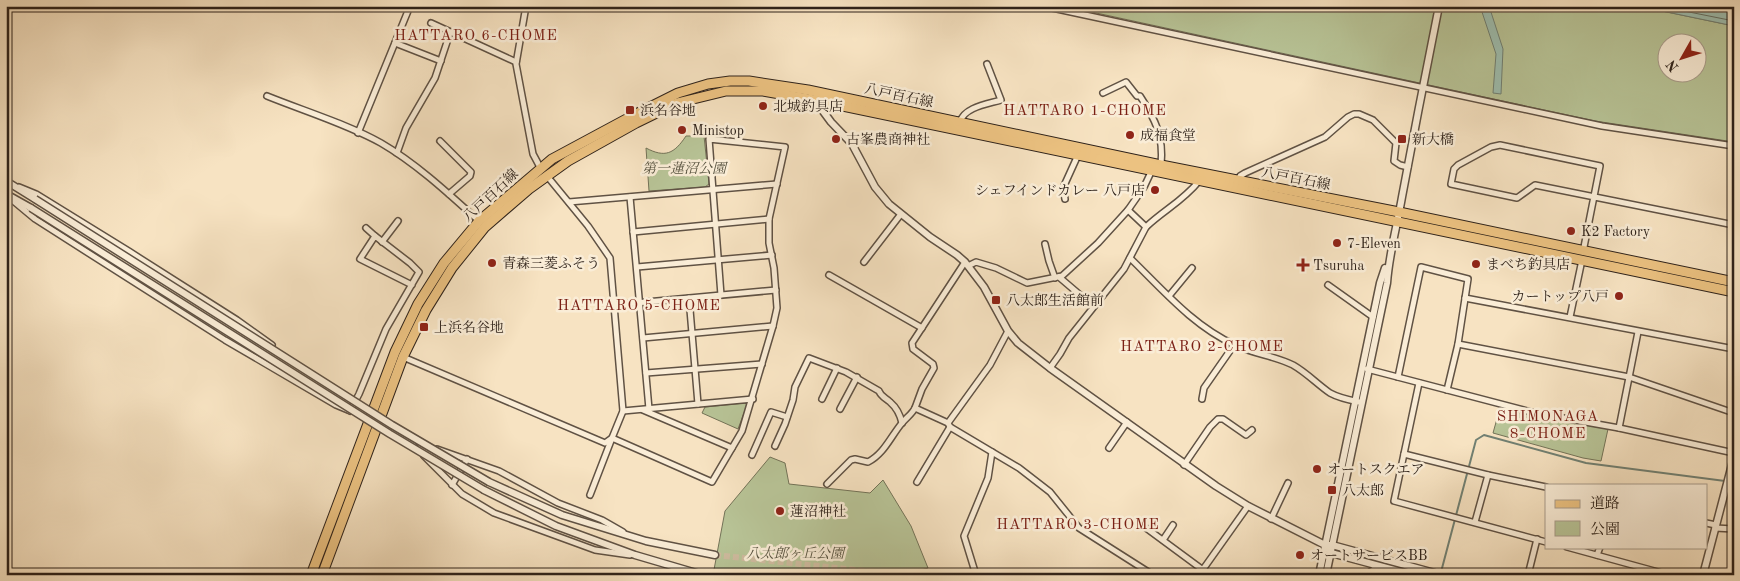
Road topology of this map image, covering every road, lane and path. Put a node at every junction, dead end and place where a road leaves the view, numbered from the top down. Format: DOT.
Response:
graph roads {
  1 [pos="410,6"];
  2 [pos="526,6"];
  3 [pos="1043,6"];
  4 [pos="1439,6"];
  5 [pos="431,23"];
  6 [pos="450,33"];
  7 [pos="395,43"];
  8 [pos="441,61"];
  9 [pos="516,62"];
  10 [pos="987,64"];
  11 [pos="1422,85"];
  12 [pos="808,90"];
  13 [pos="1103,93"];
  14 [pos="267,96"];
  15 [pos="814,100"];
  16 [pos="960,122"];
  17 [pos="358,132"];
  18 [pos="440,141"];
  19 [pos="1734,146"];
  20 [pos="397,153"];
  21 [pos="1078,155"];
  22 [pos="1161,165"];
  23 [pos="1408,167"];
  24 [pos="540,168"];
  25 [pos="1152,170"];
  26 [pos="546,176"];
  27 [pos="1200,180"];
  28 [pos="1238,180"];
  29 [pos="8,182"];
  30 [pos="776,184"];
  31 [pos="712,189"];
  32 [pos="6,194"];
  33 [pos="449,194"];
  34 [pos="1594,196"];
  35 [pos="630,197"];
  36 [pos="1065,199"];
  37 [pos="569,202"];
  38 [pos="1128,210"];
  39 [pos="1399,212"];
  40 [pos="901,214"];
  41 [pos="769,219"];
  42 [pos="398,221"];
  43 [pos="1397,223"];
  44 [pos="482,224"];
  45 [pos="715,224"];
  46 [pos="1734,225"];
  47 [pos="1146,227"];
  48 [pos="366,228"];
  49 [pos="634,232"];
  50 [pos="375,236"];
  51 [pos="1394,238"];
  52 [pos="382,242"];
  53 [pos="1045,244"];
  54 [pos="1584,251"];
  55 [pos="772,255"];
  56 [pos="1130,258"];
  57 [pos="718,260"];
  58 [pos="1582,261"];
  59 [pos="864,262"];
  60 [pos="967,264"];
  61 [pos="637,267"];
  62 [pos="1192,268"];
  63 [pos="829,275"];
  64 [pos="1057,277"];
  65 [pos="1734,282"];
  66 [pos="412,285"];
  67 [pos="1328,285"];
  68 [pos="776,290"];
  69 [pos="1734,292"];
  70 [pos="721,294"];
  71 [pos="1169,296"];
  72 [pos="688,298"];
  73 [pos="1465,298"];
  74 [pos="640,303"];
  75 [pos="614,305"];
  76 [pos="1093,306"];
  77 [pos="1373,317"];
  78 [pos="1570,317"];
  79 [pos="773,326"];
  80 [pos="922,328"];
  81 [pos="1008,331"];
  82 [pos="1638,332"];
  83 [pos="692,333"];
  84 [pos="643,338"];
  85 [pos="1458,344"];
  86 [pos="1234,345"];
  87 [pos="1734,349"];
  88 [pos="403,357"];
  89 [pos="762,364"];
  90 [pos="837,368"];
  91 [pos="1050,368"];
  92 [pos="695,369"];
  93 [pos="1365,369"];
  94 [pos="646,373"];
  95 [pos="857,377"];
  96 [pos="1398,377"];
  97 [pos="1629,377"];
  98 [pos="1419,383"];
  99 [pos="1447,390"];
  100 [pos="753,399"];
  101 [pos="822,399"];
  102 [pos="1202,399"];
  103 [pos="356,400"];
  104 [pos="1359,402"];
  105 [pos="698,404"];
  106 [pos="915,408"];
  107 [pos="642,409"];
  108 [pos="649,409"];
  109 [pos="840,409"];
  110 [pos="350,411"];
  111 [pos="623,411"];
  112 [pos="1734,413"];
  113 [pos="370,416"];
  114 [pos="786,417"];
  115 [pos="380,422"];
  116 [pos="1127,422"];
  117 [pos="902,423"];
  118 [pos="949,425"];
  119 [pos="1619,428"];
  120 [pos="1252,430"];
  121 [pos="405,437"];
  122 [pos="612,438"];
  123 [pos="775,446"];
  124 [pos="732,448"];
  125 [pos="1109,448"];
  126 [pos="992,452"];
  127 [pos="1734,453"];
  128 [pos="752,454"];
  129 [pos="1404,454"];
  130 [pos="1734,457"];
  131 [pos="467,459"];
  132 [pos="1184,464"];
  133 [pos="1488,475"];
  134 [pos="917,482"];
  135 [pos="1288,483"];
  136 [pos="826,484"];
  137 [pos="452,485"];
  138 [pos="1545,487"];
  139 [pos="590,495"];
  140 [pos="1248,506"];
  141 [pos="1271,519"];
  142 [pos="1475,522"];
  143 [pos="1708,524"];
  144 [pos="1142,525"];
  145 [pos="1173,525"];
  146 [pos="1716,527"];
  147 [pos="1734,529"];
  148 [pos="632,537"];
  149 [pos="1537,539"];
  150 [pos="1163,540"];
  151 [pos="1545,542"];
  152 [pos="1329,545"];
  153 [pos="1572,548"];
  154 [pos="1600,548"];
  155 [pos="1331,553"];
  156 [pos="635,555"];
  157 [pos="1597,555"];
  158 [pos="715,556"];
  159 [pos="1378,566"];
  160 [pos="1201,572"];
  161 [pos="311,575"];
  162 [pos="322,575"];
  163 [pos="703,575"];
  164 [pos="976,575"];
  165 [pos="1153,575"];
  166 [pos="1319,575"];
  167 [pos="1326,575"];
  168 [pos="1366,575"];
  169 [pos="1413,575"];
  170 [pos="1442,575"];
  171 [pos="1528,575"];
  172 [pos="1669,575"];
  173 [pos="1704,575"];
  1 -- 7 [label="street"];
  2 -- 9 [label="street"];
  3 -- 11 [label="street"];
  4 -- 11 [label="street"];
  5 -- 6 [label="street"];
  6 -- 8 [label="street"];
  6 -- 9 [label="street"];
  7 -- 8 [label="street"];
  7 -- 17 [label="street"];
  8 -- 20 [label="street"];
  9 -- 24 [label="street"];
  10 -- 16 [label="street"];
  11 -- 19 [label="street"];
  11 -- 23 [label="street"];
  12 -- 15 [label="street"];
  12 -- 16 [label="main road, 八戸百石線"];
  12 -- 24 [label="main road, 八戸百石線"];
  13 -- 22 [label="street"];
  14 -- 17 [label="street"];
  15 -- 21 [label="main road, 八戸百石線"];
  15 -- 26 [label="main road, 八戸百石線"];
  15 -- 40 [label="street"];
  16 -- 22 [label="main road, 八戸百石線"];
  17 -- 20 [label="street"];
  18 -- 33 [label="street"];
  20 -- 33 [label="street"];
  21 -- 25 [label="main road, 八戸百石線"];
  21 -- 36 [label="street"];
  22 -- 28 [label="main road, 八戸百石線"];
  23 -- 28 [label="street"];
  23 -- 39 [label="street"];
  24 -- 26 [label="street"];
  24 -- 44 [label="main road, 八戸百石線"];
  25 -- 27 [label="main road, 八戸百石線"];
  25 -- 38 [label="street"];
  26 -- 37 [label="street"];
  26 -- 44 [label="main road, 八戸百石線"];
  27 -- 43 [label="main road, 八戸百石線"];
  27 -- 47 [label="street"];
  28 -- 39 [label="main road, 八戸百石線"];
  29 -- 103 [label="street"];
  29 -- 148 [label="street, bridge"];
  30 -- 31 [label="street"];
  30 -- 31 [label="street"];
  30 -- 41 [label="street"];
  31 -- 35 [label="street"];
  31 -- 45 [label="street"];
  32 -- 110 [label="street"];
  32 -- 156 [label="street, bridge"];
  33 -- 44 [label="street"];
  34 -- 34 [label="street"];
  34 -- 46 [label="street"];
  34 -- 54 [label="street"];
  35 -- 37 [label="street"];
  35 -- 49 [label="street"];
  37 -- 75 [label="street"];
  38 -- 47 [label="street"];
  38 -- 64 [label="street"];
  39 -- 43 [label="street"];
  39 -- 54 [label="main road, 八戸百石線"];
  40 -- 59 [label="street"];
  40 -- 60 [label="street"];
  41 -- 45 [label="street"];
  41 -- 55 [label="street"];
  42 -- 52 [label="street"];
  43 -- 51 [label="street"];
  43 -- 58 [label="main road, 八戸百石線"];
  44 -- 88 [label="main road, 八戸百石線"];
  44 -- 113 [label="main road, 八戸百石線"];
  45 -- 49 [label="street"];
  45 -- 57 [label="street"];
  47 -- 56 [label="street"];
  48 -- 50 [label="street"];
  49 -- 61 [label="street"];
  50 -- 52 [label="street"];
  50 -- 66 [label="street"];
  51 -- 77 [label="street"];
  51 -- 93 [label="street"];
  52 -- 66 [label="street"];
  53 -- 64 [label="street"];
  54 -- 58 [label="street"];
  54 -- 65 [label="main road, 八戸百石線"];
  55 -- 57 [label="street"];
  55 -- 68 [label="street"];
  56 -- 71 [label="street"];
  56 -- 76 [label="street"];
  57 -- 61 [label="street"];
  57 -- 70 [label="street"];
  58 -- 69 [label="main road, 八戸百石線"];
  58 -- 78 [label="street"];
  60 -- 64 [label="street"];
  60 -- 80 [label="street"];
  60 -- 81 [label="street"];
  61 -- 74 [label="street"];
  62 -- 71 [label="street"];
  63 -- 80 [label="street"];
  64 -- 76 [label="street"];
  66 -- 103 [label="street"];
  67 -- 77 [label="street"];
  68 -- 70 [label="street"];
  68 -- 79 [label="street"];
  70 -- 72 [label="street"];
  71 -- 86 [label="street"];
  72 -- 74 [label="street"];
  72 -- 83 [label="street"];
  73 -- 78 [label="street"];
  73 -- 85 [label="street"];
  73 -- 96 [label="street"];
  74 -- 75 [label="street"];
  74 -- 84 [label="street"];
  75 -- 111 [label="street"];
  76 -- 91 [label="street"];
  77 -- 93 [label="street"];
  78 -- 82 [label="street"];
  79 -- 83 [label="street"];
  79 -- 89 [label="street"];
  80 -- 106 [label="street"];
  81 -- 91 [label="street"];
  81 -- 118 [label="street"];
  82 -- 87 [label="street"];
  82 -- 97 [label="street"];
  83 -- 84 [label="street"];
  83 -- 92 [label="street"];
  84 -- 94 [label="street"];
  85 -- 97 [label="street"];
  85 -- 99 [label="street"];
  86 -- 102 [label="street"];
  86 -- 104 [label="street"];
  88 -- 115 [label="main road, 八戸百石線"];
  88 -- 122 [label="street"];
  89 -- 92 [label="street"];
  89 -- 100 [label="street"];
  90 -- 95 [label="street"];
  90 -- 101 [label="street"];
  90 -- 114 [label="street"];
  91 -- 116 [label="street"];
  92 -- 94 [label="street"];
  92 -- 105 [label="street"];
  93 -- 96 [label="street"];
  93 -- 104 [label="street"];
  94 -- 108 [label="street"];
  95 -- 109 [label="street"];
  95 -- 117 [label="street"];
  96 -- 98 [label="street"];
  97 -- 112 [label="street"];
  97 -- 119 [label="street"];
  98 -- 99 [label="street"];
  98 -- 129 [label="street"];
  99 -- 119 [label="street"];
  100 -- 105 [label="street"];
  100 -- 124 [label="street"];
  103 -- 110 [label="street"];
  103 -- 113 [label="street"];
  104 -- 152 [label="street"];
  105 -- 108 [label="street"];
  106 -- 117 [label="street"];
  106 -- 118 [label="street"];
  107 -- 108 [label="street"];
  107 -- 111 [label="street"];
  107 -- 124 [label="street"];
  110 -- 113 [label="street"];
  111 -- 122 [label="street"];
  113 -- 115 [label="street"];
  113 -- 161 [label="main road, 八戸百石線"];
  114 -- 123 [label="street"];
  114 -- 128 [label="street"];
  115 -- 121 [label="street"];
  115 -- 162 [label="main road, 八戸百石線"];
  116 -- 125 [label="street"];
  116 -- 132 [label="street"];
  117 -- 136 [label="street"];
  118 -- 126 [label="street"];
  118 -- 134 [label="street"];
  119 -- 127 [label="street"];
  120 -- 132 [label="street"];
  121 -- 131 [label="street"];
  121 -- 137 [label="street"];
  122 -- 124 [label="street"];
  122 -- 139 [label="street"];
  126 -- 164 [label="street"];
  126 -- 165 [label="street"];
  129 -- 133 [label="street"];
  129 -- 142 [label="street"];
  130 -- 146 [label="street"];
  131 -- 137 [label="street"];
  131 -- 148 [label="street"];
  132 -- 140 [label="street"];
  133 -- 138 [label="street"];
  133 -- 142 [label="street"];
  135 -- 141 [label="street"];
  137 -- 156 [label="street"];
  140 -- 141 [label="street"];
  140 -- 160 [label="street"];
  141 -- 152 [label="street"];
  142 -- 149 [label="street"];
  143 -- 146 [label="street"];
  144 -- 150 [label="street"];
  145 -- 150 [label="street"];
  146 -- 147 [label="street"];
  146 -- 173 [label="street"];
  148 -- 158 [label="street"];
  149 -- 151 [label="street"];
  149 -- 171 [label="street"];
  150 -- 160 [label="street"];
  152 -- 155 [label="street"];
  152 -- 166 [label="street"];
  152 -- 170 [label="street"];
  153 -- 157 [label="street"];
  154 -- 157 [label="street"];
  155 -- 159 [label="street"];
  155 -- 167 [label="street"];
  156 -- 163 [label="street"];
  157 -- 172 [label="street"];
  159 -- 168 [label="street"];
  159 -- 169 [label="street"];
}
